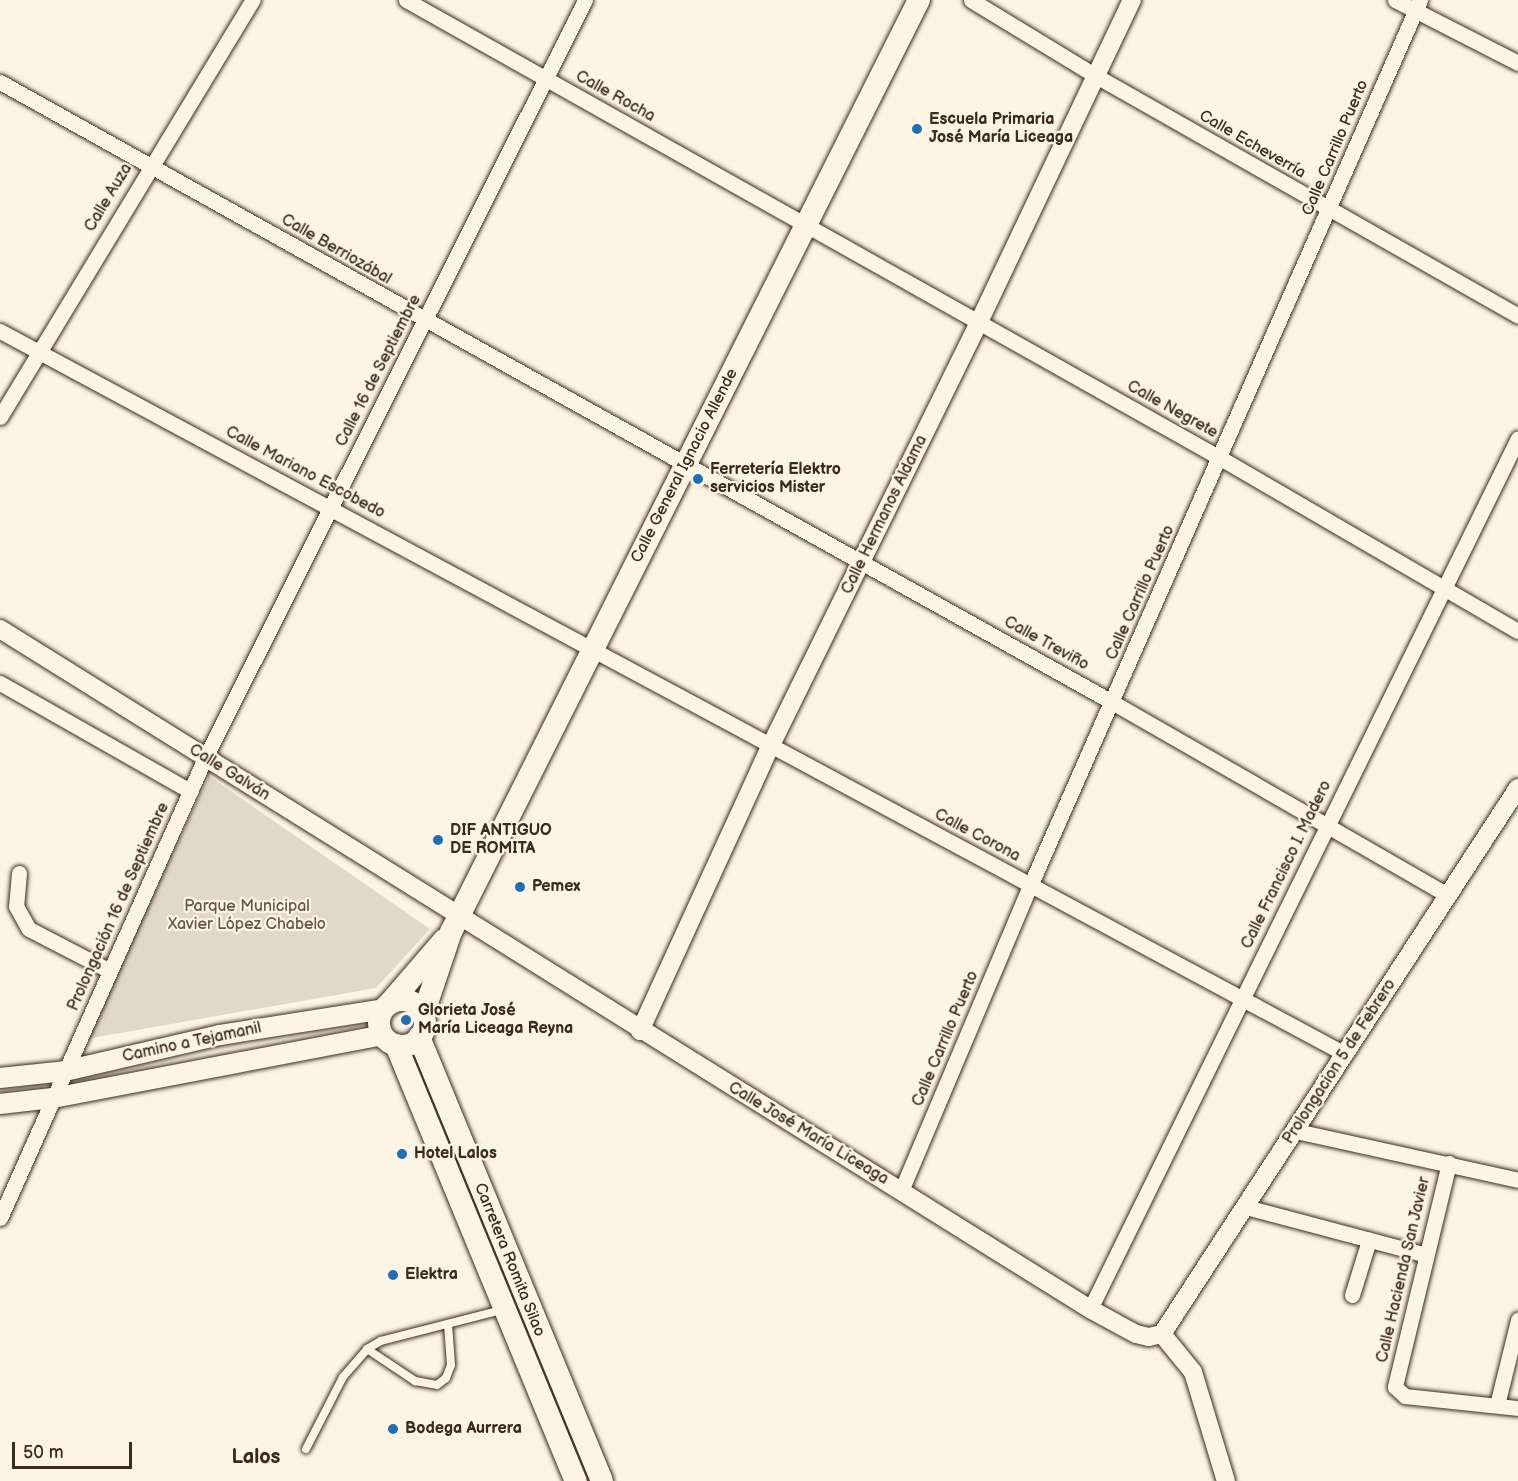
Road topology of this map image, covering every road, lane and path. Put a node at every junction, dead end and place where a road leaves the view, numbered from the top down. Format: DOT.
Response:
graph roads {
  1 [pos="253,0"];
  2 [pos="406,0"];
  3 [pos="585,0"];
  4 [pos="919,0"];
  5 [pos="971,0"];
  6 [pos="1132,0"];
  7 [pos="1395,0"];
  8 [pos="1418,5"];
  9 [pos="1518,63"];
  10 [pos="1096,76"];
  11 [pos="544,78"];
  12 [pos="0,82"];
  13 [pos="150,164"];
  14 [pos="1329,209"];
  15 [pos="806,226"];
  16 [pos="1518,316"];
  17 [pos="424,322"];
  18 [pos="979,322"];
  19 [pos="0,331"];
  20 [pos="39,351"];
  21 [pos="0,417"];
  22 [pos="1518,438"];
  23 [pos="1222,459"];
  24 [pos="686,465"];
  25 [pos="331,507"];
  26 [pos="863,562"];
  27 [pos="1444,589"];
  28 [pos="0,629"];
  29 [pos="1518,630"];
  30 [pos="592,649"];
  31 [pos="0,683"];
  32 [pos="1112,702"];
  33 [pos="771,745"];
  34 [pos="205,758"];
  35 [pos="1518,788"];
  36 [pos="190,791"];
  37 [pos="1327,824"];
  38 [pos="19,873"];
  39 [pos="1030,886"];
  40 [pos="1448,895"];
  41 [pos="455,924"];
  42 [pos="110,971"];
  43 [pos="1242,999"];
  44 [pos="386,1006"];
  45 [pos="423,1015"];
  46 [pos="640,1031"];
  47 [pos="419,1037"];
  48 [pos="389,1040"];
  49 [pos="1344,1054"];
  50 [pos="65,1071"];
  51 [pos="0,1078"];
  52 [pos="53,1098"];
  53 [pos="0,1104"];
  54 [pos="1296,1131"];
  55 [pos="1449,1163"];
  56 [pos="1518,1180"];
  57 [pos="901,1191"];
  58 [pos="1246,1206"];
  59 [pos="0,1218"];
  60 [pos="1369,1240"];
  61 [pos="1426,1255"];
  62 [pos="1352,1295"];
  63 [pos="526,1304"];
  64 [pos="1090,1309"];
  65 [pos="504,1310"];
  66 [pos="1518,1320"];
  67 [pos="448,1324"];
  68 [pos="1162,1334"];
  69 [pos="367,1349"];
  70 [pos="1497,1406"];
  71 [pos="1518,1408"];
  72 [pos="306,1449"];
  73 [pos="576,1481"];
  74 [pos="602,1481"];
  75 [pos="1226,1481"];
  1 -- 13 [label="street, Calle Auza"];
  2 -- 11 [label="street, Calle Rocha"];
  3 -- 11 [label="street, Calle 16 de Septiembre"];
  4 -- 15 [label="main road, Calle General Ignacio Allende"];
  5 -- 10 [label="street, Calle Echeverría"];
  6 -- 10 [label="street, Calle Hermanos Aldama"];
  7 -- 8 [label="street"];
  8 -- 9 [label="street"];
  8 -- 14 [label="street, Calle Carrillo Puerto"];
  10 -- 14 [label="street, Calle Echeverría"];
  10 -- 18 [label="street, Calle Hermanos Aldama"];
  11 -- 15 [label="street, Calle Rocha"];
  11 -- 17 [label="street, Calle 16 de Septiembre"];
  12 -- 13 [label="street, Calle Berriozábal"];
  13 -- 17 [label="street, Calle Berriozábal"];
  13 -- 20 [label="street, Calle Auza"];
  14 -- 16 [label="street, Calle Echeverría"];
  14 -- 23 [label="street, Calle Carrillo Puerto"];
  15 -- 18 [label="street, Calle Negrete"];
  15 -- 24 [label="main road, Calle General Ignacio Allende"];
  17 -- 24 [label="street, Calle Berriozábal"];
  17 -- 25 [label="street, Calle 16 de Septiembre"];
  18 -- 23 [label="street, Calle Negrete"];
  18 -- 26 [label="street, Calle Hermanos Aldama"];
  19 -- 20 [label="street, Calle Mariano Escobedo"];
  20 -- 21 [label="street, Calle Auza"];
  20 -- 25 [label="street, Calle Mariano Escobedo"];
  22 -- 27 [label="street, Calle Francisco I. Madero"];
  23 -- 27 [label="street, Calle Negrete"];
  23 -- 32 [label="street, Calle Carrillo Puerto"];
  24 -- 26 [label="street, Calle Treviño"];
  24 -- 30 [label="main road, Calle General Ignacio Allende"];
  25 -- 30 [label="street, Calle Mariano Escobedo"];
  25 -- 34 [label="street, Calle 16 de Septiembre"];
  26 -- 32 [label="street, Calle Treviño"];
  26 -- 33 [label="street, Calle Hermanos Aldama"];
  27 -- 29 [label="street, Calle Negrete"];
  27 -- 37 [label="street, Calle Francisco I. Madero"];
  28 -- 34 [label="street, Calle Galván"];
  30 -- 33 [label="street, Calle Corona"];
  30 -- 41 [label="main road, Calle General Ignacio Allende"];
  31 -- 36 [label="street"];
  32 -- 37 [label="street, Calle Treviño"];
  32 -- 39 [label="street, Calle Carrillo Puerto"];
  33 -- 39 [label="street, Calle Corona"];
  33 -- 46 [label="street, Calle Hermanos Aldama"];
  34 -- 36 [label="street, Prolongación 16 de Septiembre"];
  34 -- 41 [label="street, Calle Galván"];
  35 -- 40 [label="street, Prolongacion 5 de Febrero"];
  36 -- 42 [label="street, Prolongación 16 de Septiembre"];
  37 -- 40 [label="street, Calle Treviño"];
  37 -- 43 [label="street, Calle Francisco I. Madero"];
  38 -- 42 [label="street"];
  39 -- 43 [label="street, Calle Corona"];
  39 -- 57 [label="street, Calle Carrillo Puerto"];
  40 -- 49 [label="street, Prolongacion 5 de Febrero"];
  41 -- 44 [label="main road, Calle General Ignacio Allende"];
  41 -- 45 [label="main road, Calle General Ignacio Allende"];
  41 -- 46 [label="street, Calle José María Liceaga"];
  42 -- 50 [label="street, Prolongación 16 de Septiembre"];
  43 -- 49 [label="street, Calle Corona"];
  43 -- 64 [label="street, Calle Francisco I. Madero"];
  44 -- 45 [label="main road"];
  44 -- 48 [label="main road"];
  44 -- 50 [label="main road, Camino a Tejamanil"];
  45 -- 47 [label="main road"];
  46 -- 57 [label="street, Calle José María Liceaga"];
  47 -- 48 [label="main road"];
  47 -- 63 [label="main road, Carretera Romita Silao"];
  48 -- 52 [label="main road, Camino a Tejamanil"];
  48 -- 65 [label="main road, Carretera Romita Silao"];
  49 -- 54 [label="street, Prolongacion 5 de Febrero"];
  50 -- 51 [label="main road, Camino a Tejamanil"];
  50 -- 52 [label="street, Prolongación 16 de Septiembre"];
  52 -- 53 [label="main road, Camino a Tejamanil"];
  52 -- 59 [label="street, Prolongación 16 de Septiembre"];
  54 -- 55 [label="street"];
  54 -- 58 [label="street, Prolongacion 5 de Febrero"];
  55 -- 56 [label="street"];
  55 -- 61 [label="street, Calle Hacienda San Javier"];
  57 -- 64 [label="street, Calle José María Liceaga"];
  58 -- 60 [label="street"];
  58 -- 68 [label="street, Prolongacion 5 de Febrero"];
  60 -- 61 [label="street"];
  60 -- 62 [label="street"];
  61 -- 70 [label="street, Calle Hacienda San Javier"];
  63 -- 65 [label="lane"];
  63 -- 74 [label="main road, Carretera Romita Silao"];
  64 -- 68 [label="street, Calle José María Liceaga"];
  65 -- 67 [label="lane"];
  65 -- 73 [label="main road, Carretera Romita Silao"];
  66 -- 70 [label="street"];
  67 -- 69 [label="lane"];
  67 -- 69 [label="lane"];
  68 -- 75 [label="street"];
  69 -- 72 [label="lane"];
  70 -- 71 [label="street"];
}
